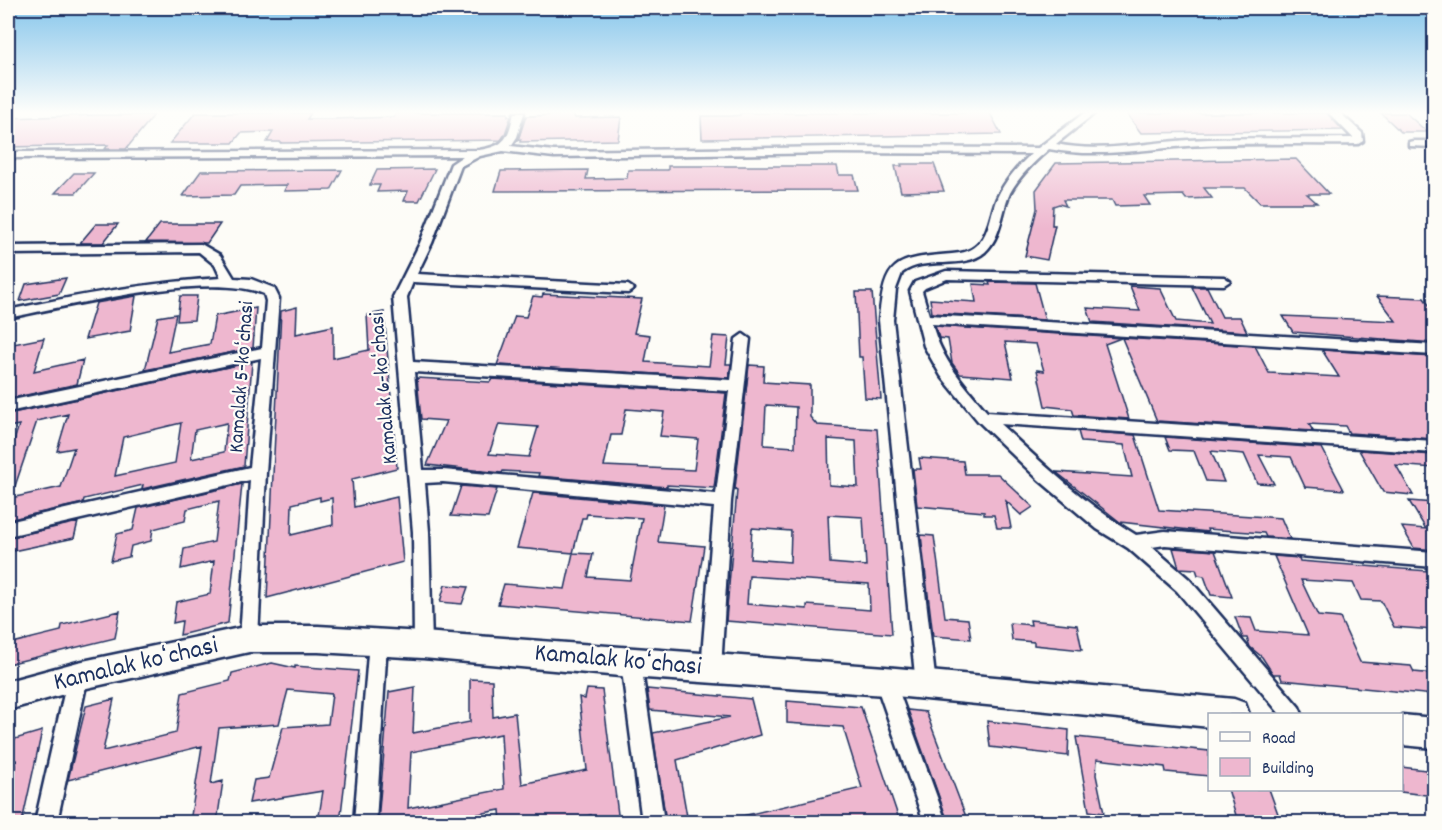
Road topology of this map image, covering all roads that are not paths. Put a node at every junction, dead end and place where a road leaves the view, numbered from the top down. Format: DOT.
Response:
graph roads {
  1 [pos="485,152"];
  2 [pos="535,152"];
  3 [pos="714,152"];
  4 [pos="1039,152"];
  5 [pos="479,153"];
  6 [pos="8,155"];
  7 [pos="8,250"];
  8 [pos="408,278"];
  9 [pos="1224,281"];
  10 [pos="229,283"];
  11 [pos="628,290"];
  12 [pos="8,315"];
  13 [pos="924,319"];
  14 [pos="743,339"];
  15 [pos="1434,350"];
  16 [pos="269,351"];
  17 [pos="405,368"];
  18 [pos="737,386"];
  19 [pos="8,407"];
  20 [pos="983,417"];
  21 [pos="1434,447"];
  22 [pos="258,472"];
  23 [pos="416,477"];
  24 [pos="723,501"];
  25 [pos="8,529"];
  26 [pos="1134,543"];
  27 [pos="1434,560"];
  28 [pos="249,639"];
  29 [pos="378,642"];
  30 [pos="423,645"];
  31 [pos="631,663"];
  32 [pos="711,669"];
  33 [pos="78,676"];
  34 [pos="885,681"];
  35 [pos="926,685"];
  36 [pos="8,696"];
  37 [pos="1223,713"];
  38 [pos="1291,713"];
  39 [pos="1403,730"];
  40 [pos="1434,733"];
  41 [pos="46,822"];
  42 [pos="364,822"];
  43 [pos="653,822"];
  44 [pos="935,822"];
  1 -- 5 [label="street"];
  2 -- 3 [label="street"];
  4 -- 35 [label="street"];
  5 -- 6 [label="street"];
  5 -- 8 [label="street, Kamalak 6-koʻchasi"];
  7 -- 10 [label="street, Kamalak 5-koʻchasi"];
  8 -- 11 [label="street"];
  8 -- 17 [label="street, Kamalak 6-koʻchasi"];
  9 -- 13 [label="street"];
  10 -- 12 [label="street"];
  10 -- 16 [label="street, Kamalak 5-koʻchasi"];
  13 -- 15 [label="street"];
  13 -- 20 [label="street"];
  14 -- 18 [label="street"];
  16 -- 19 [label="street"];
  16 -- 22 [label="street, Kamalak 5-koʻchasi"];
  17 -- 18 [label="street"];
  17 -- 23 [label="street, Kamalak 6-koʻchasi"];
  18 -- 24 [label="street"];
  20 -- 21 [label="street"];
  20 -- 26 [label="street"];
  22 -- 25 [label="street"];
  22 -- 28 [label="street, Kamalak 5-koʻchasi"];
  23 -- 24 [label="street"];
  23 -- 30 [label="street, Kamalak 6-koʻchasi"];
  24 -- 32 [label="street"];
  26 -- 27 [label="street"];
  26 -- 38 [label="street"];
  28 -- 29 [label="street, Kamalak koʻchasi"];
  28 -- 33 [label="street, Kamalak koʻchasi"];
  29 -- 30 [label="street, Kamalak koʻchasi"];
  29 -- 42 [label="street"];
  30 -- 31 [label="street, Kamalak koʻchasi"];
  31 -- 32 [label="street, Kamalak koʻchasi"];
  31 -- 43 [label="street"];
  32 -- 34 [label="street, Kamalak koʻchasi"];
  33 -- 36 [label="street, Kamalak koʻchasi"];
  33 -- 41 [label="street"];
  34 -- 35 [label="street, Kamalak koʻchasi"];
  34 -- 44 [label="street"];
  35 -- 37 [label="street, Kamalak koʻchasi"];
  39 -- 40 [label="street"];
}
